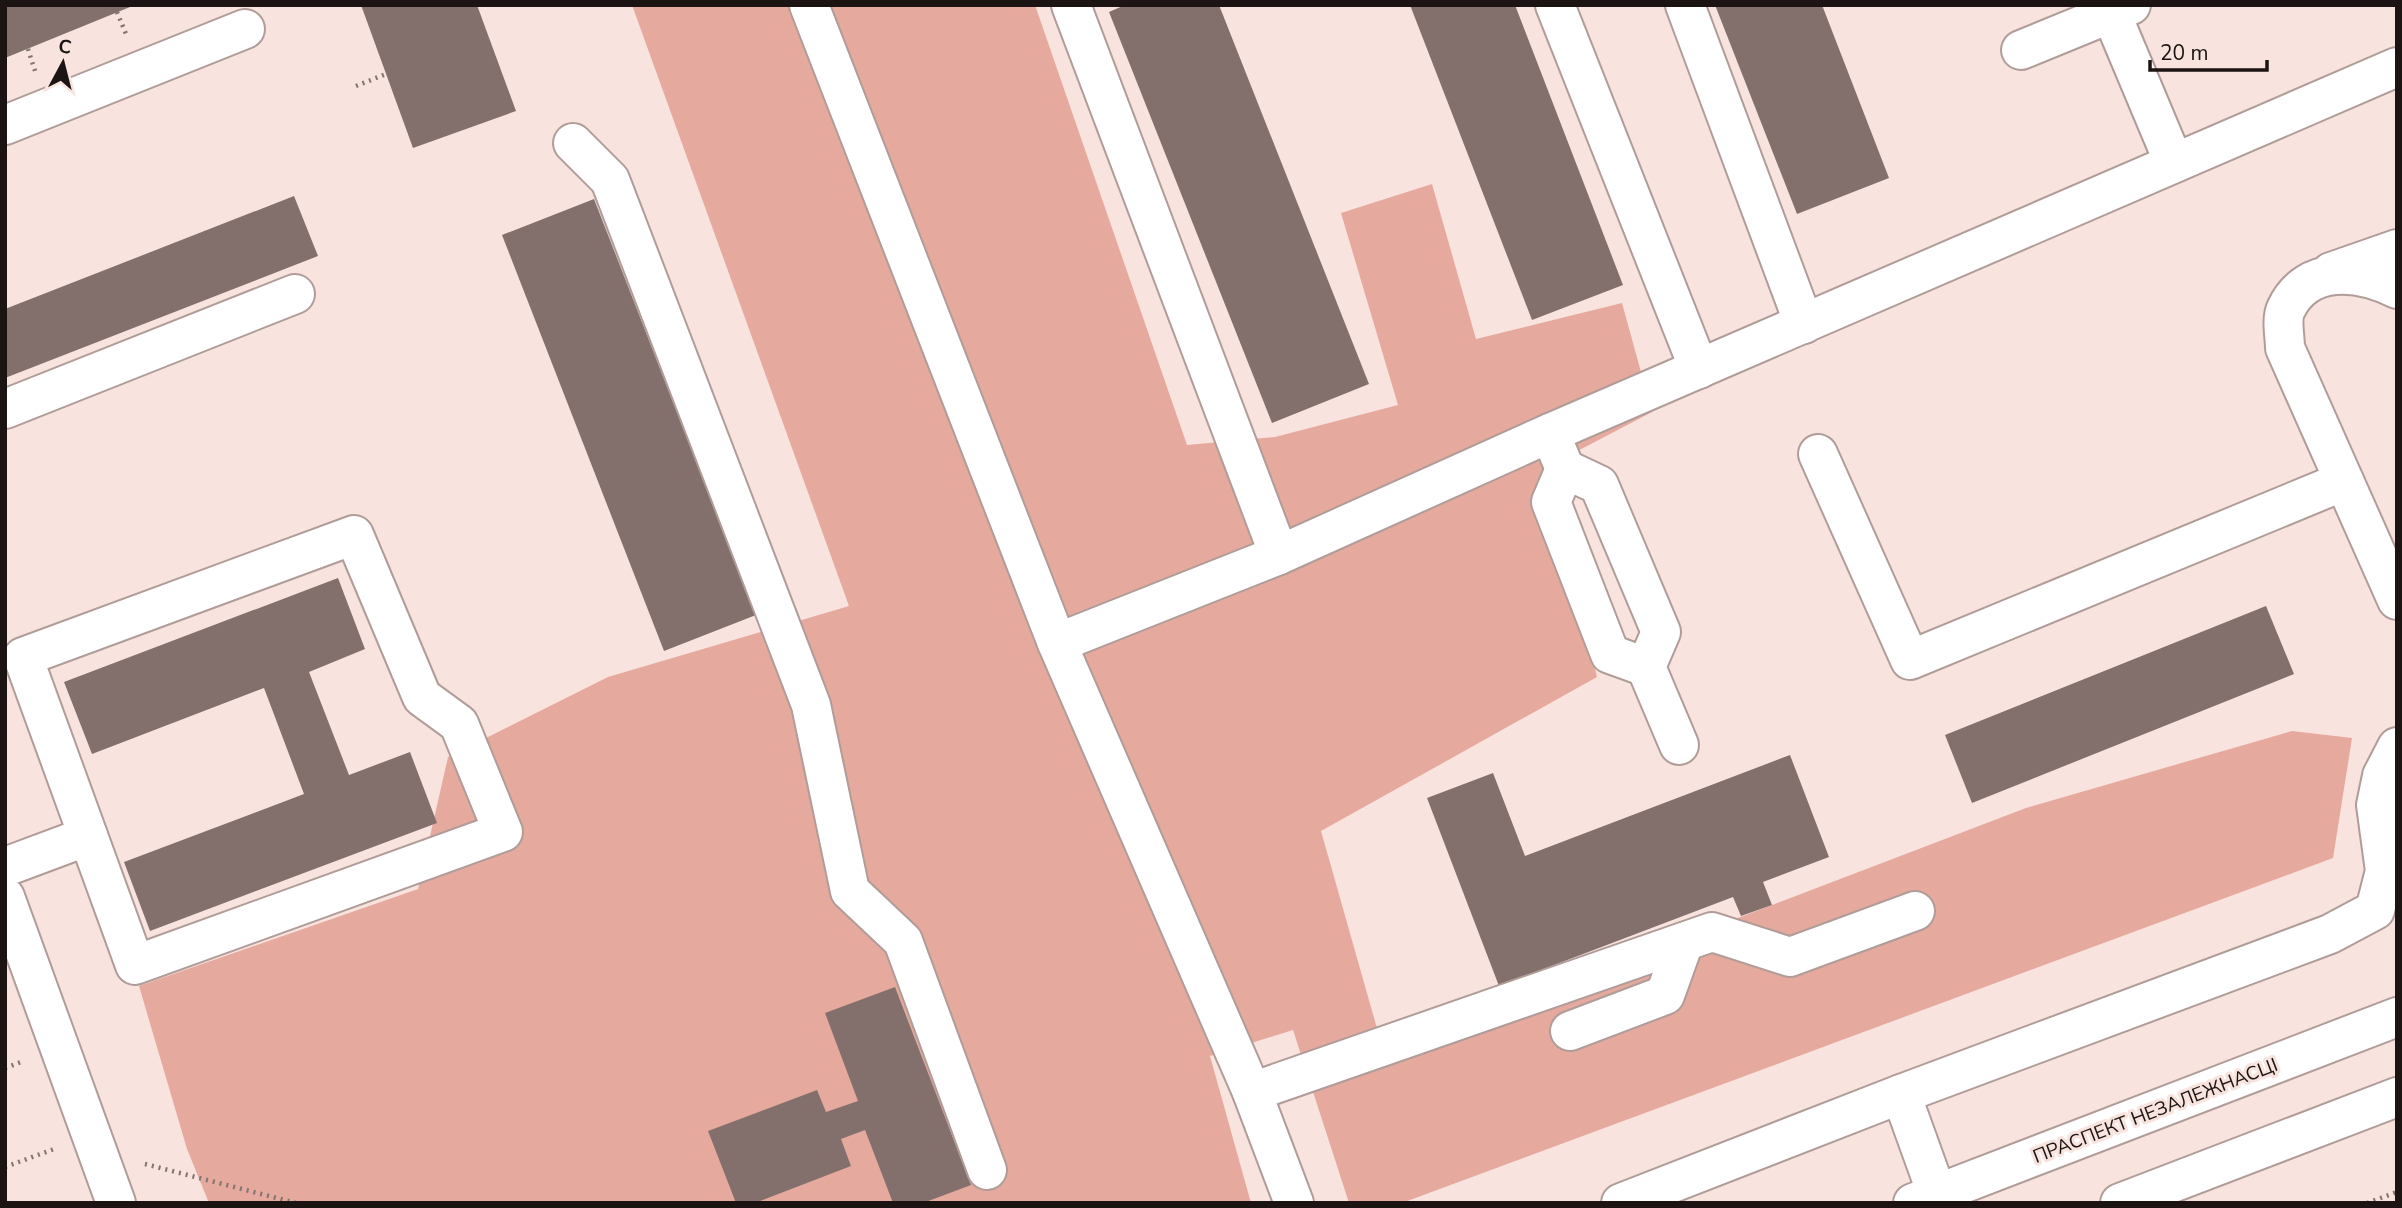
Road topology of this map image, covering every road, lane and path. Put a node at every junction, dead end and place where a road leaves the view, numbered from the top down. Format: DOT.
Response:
graph roads {
  1 [pos="809,5"];
  2 [pos="1071,5"];
  3 [pos="1555,5"];
  4 [pos="1685,5"];
  5 [pos="2121,9"];
  6 [pos="245,29"];
  7 [pos="2021,50"];
  8 [pos="2397,67"];
  9 [pos="386,74"];
  10 [pos="356,86"];
  11 [pos="5,125"];
  12 [pos="573,143"];
  13 [pos="2174,163"];
  14 [pos="2397,249"];
  15 [pos="2319,276"];
  16 [pos="2397,289"];
  17 [pos="295,294"];
  18 [pos="1804,324"];
  19 [pos="1699,369"];
  20 [pos="5,409"];
  21 [pos="1550,433"];
  22 [pos="1818,454"];
  23 [pos="1565,469"];
  24 [pos="2344,481"];
  25 [pos="1279,555"];
  26 [pos="2397,600"];
  27 [pos="1057,643"];
  28 [pos="1646,667"];
  29 [pos="1679,745"];
  30 [pos="2397,747"];
  31 [pos="88,836"];
  32 [pos="5,867"];
  33 [pos="5,897"];
  34 [pos="1915,911"];
  35 [pos="1684,942"];
  36 [pos="2397,1017"];
  37 [pos="1570,1031"];
  38 [pos="1252,1092"];
  39 [pos="1902,1094"];
  40 [pos="2397,1097"];
  41 [pos="96,1146"];
  42 [pos="5,1167"];
  43 [pos="987,1170"];
  44 [pos="2397,1192"];
  45 [pos="1925,1198"];
  46 [pos="117,1203"];
  47 [pos="296,1203"];
  48 [pos="1294,1203"];
  49 [pos="1621,1203"];
  50 [pos="2120,1203"];
  51 [pos="2367,1203"];
  1 -- 27 [label="main road"];
  2 -- 25 [label="main road"];
  3 -- 19 [label="main road"];
  4 -- 18 [label="main road"];
  5 -- 7 [label="main road"];
  5 -- 13 [label="main road"];
  6 -- 11 [label="main road"];
  8 -- 13 [label="main road"];
  9 -- 10 [label="path"];
  12 -- 43 [label="main road"];
  13 -- 18 [label="main road"];
  14 -- 15 [label="main road"];
  15 -- 16 [label="main road"];
  15 -- 24 [label="main road"];
  17 -- 20 [label="main road"];
  18 -- 19 [label="main road"];
  19 -- 21 [label="main road"];
  21 -- 23 [label="main road"];
  21 -- 25 [label="main road"];
  22 -- 24 [label="main road"];
  23 -- 28 [label="main road"];
  23 -- 28 [label="main road"];
  24 -- 26 [label="main road"];
  25 -- 27 [label="main road"];
  27 -- 38 [label="main road"];
  28 -- 29 [label="main road"];
  30 -- 39 [label="main road"];
  31 -- 31 [label="main road"];
  31 -- 32 [label="main road"];
  33 -- 41 [label="main road"];
  34 -- 35 [label="main road"];
  35 -- 37 [label="main road"];
  35 -- 38 [label="main road"];
  36 -- 45 [label="main road, ПРАСПЕКТ НЕЗАЛЕЖНАСЦІ"];
  38 -- 48 [label="main road"];
  39 -- 45 [label="main road"];
  39 -- 49 [label="main road"];
  40 -- 50 [label="main road"];
  41 -- 42 [label="path"];
  41 -- 46 [label="main road"];
  41 -- 47 [label="path"];
  44 -- 51 [label="path"];
}
